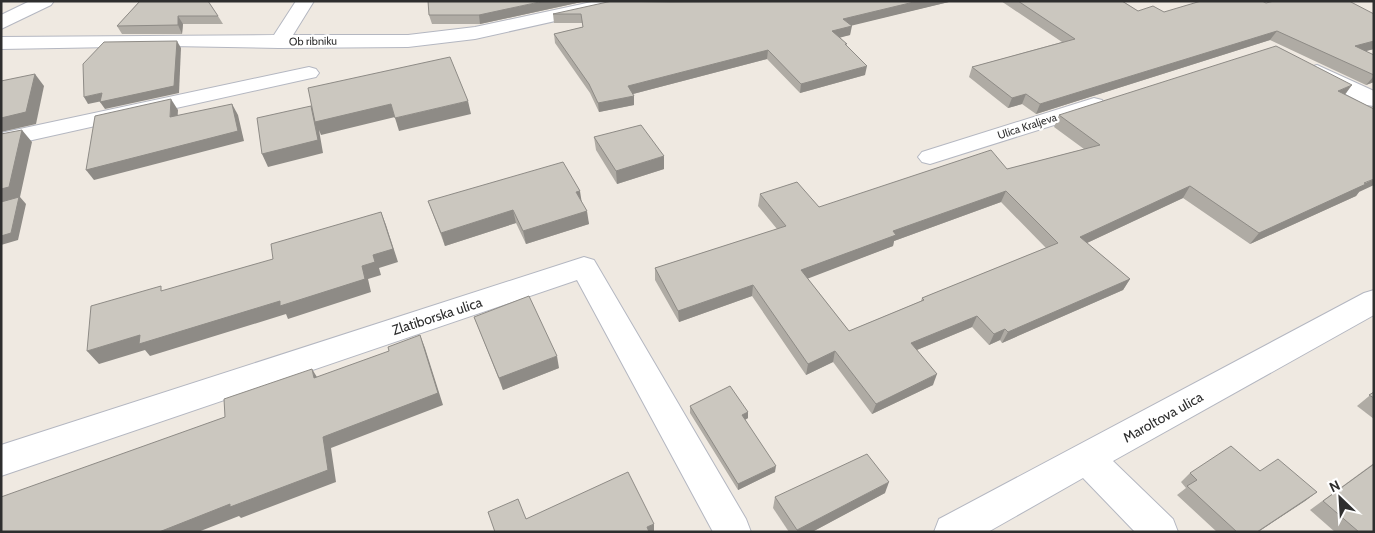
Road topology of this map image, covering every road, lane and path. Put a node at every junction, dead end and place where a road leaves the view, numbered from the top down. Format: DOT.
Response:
graph roads {
  1 [pos="45,1"];
  2 [pos="304,1"];
  3 [pos="621,1"];
  4 [pos="1,23"];
  5 [pos="279,42"];
  6 [pos="1,43"];
  7 [pos="1297,61"];
  8 [pos="309,72"];
  9 [pos="1110,99"];
  10 [pos="1374,100"];
  11 [pos="1,140"];
  12 [pos="930,157"];
  13 [pos="1374,301"];
  14 [pos="1087,459"];
  15 [pos="1,461"];
  16 [pos="733,532"];
  17 [pos="952,532"];
  18 [pos="1160,532"];
  1 -- 4 [label="street"];
  2 -- 5 [label="street"];
  3 -- 5 [label="street, Ob ribniku"];
  5 -- 6 [label="street, Ob ribniku"];
  7 -- 10 [label="street"];
  8 -- 11 [label="street"];
  9 -- 12 [label="street, Ulica Kraljeva"];
  13 -- 14 [label="street, Maroltova ulica"];
  14 -- 17 [label="street, Maroltova ulica"];
  14 -- 18 [label="street"];
  15 -- 16 [label="street, Zlatiborska ulica"];
}
